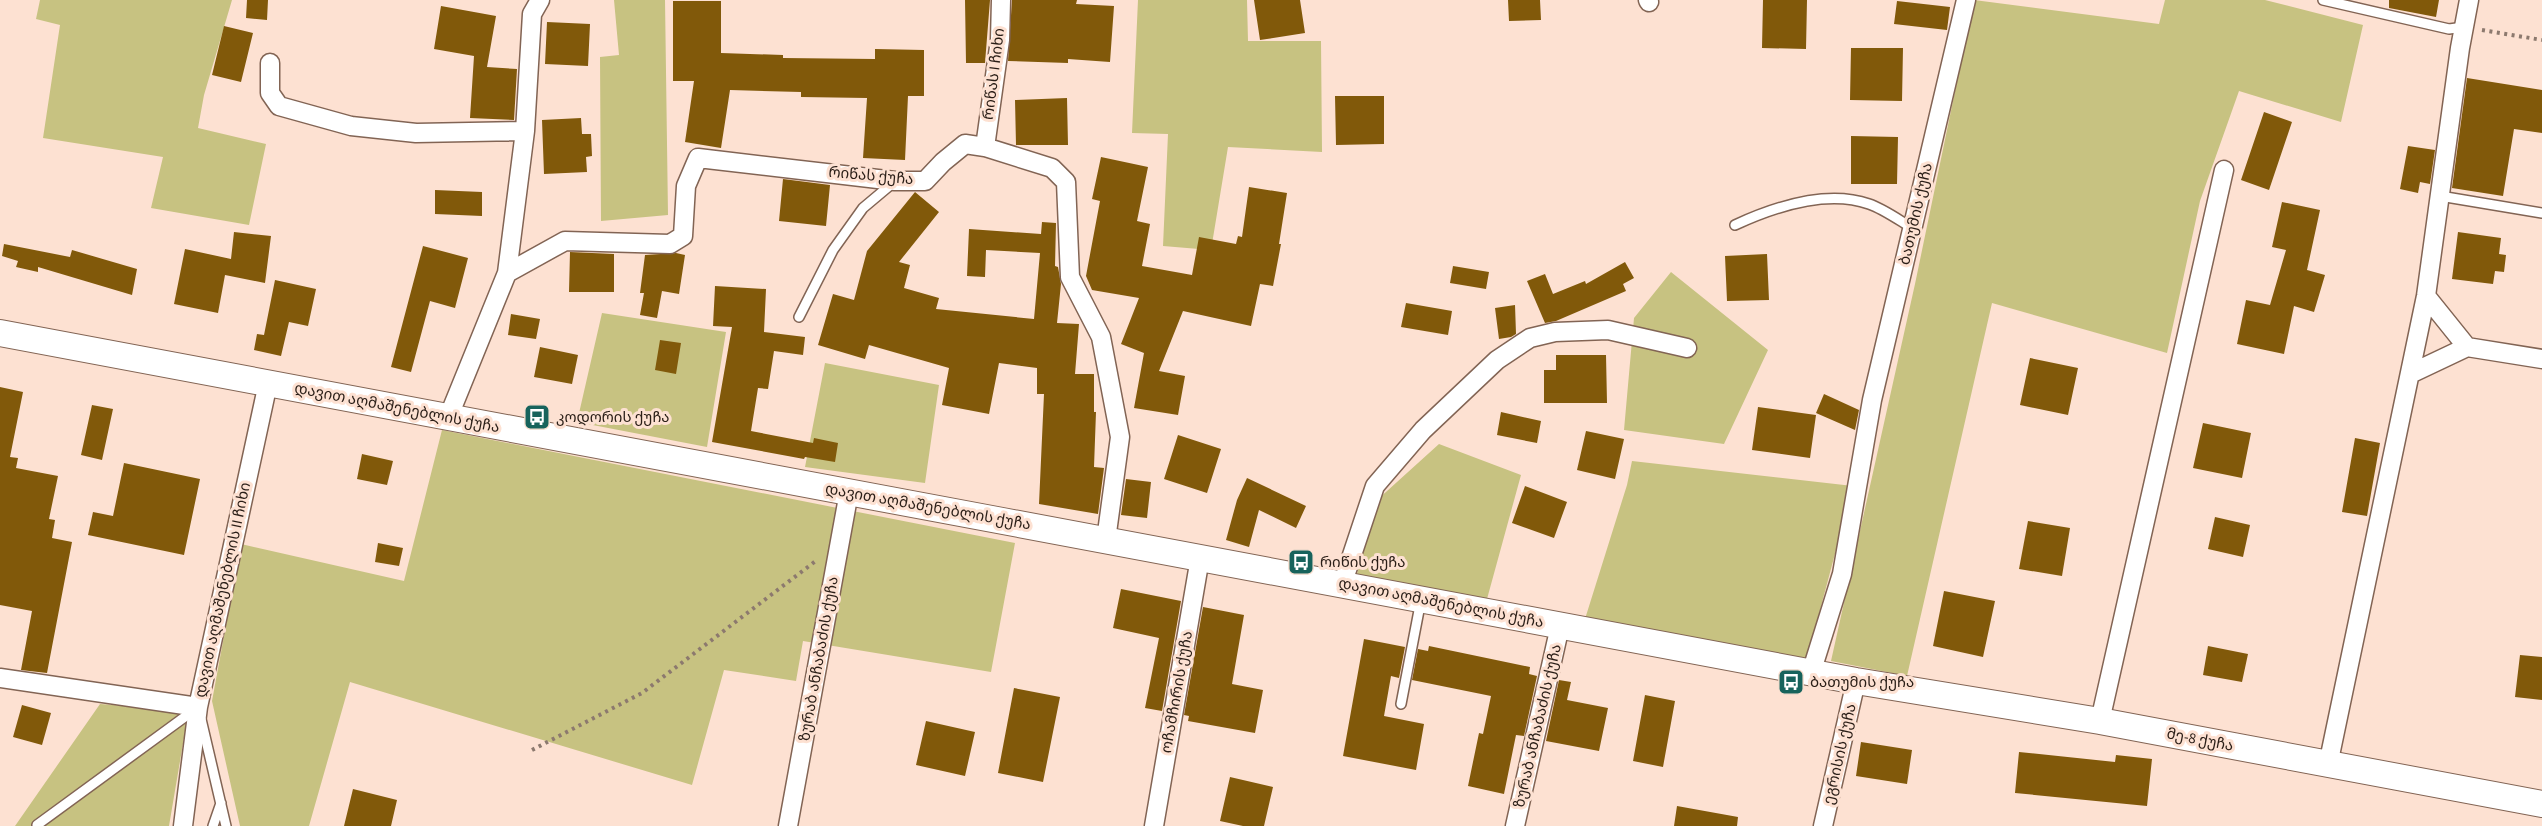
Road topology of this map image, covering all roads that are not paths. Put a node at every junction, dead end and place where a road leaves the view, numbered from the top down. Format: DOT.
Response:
graph roads {
  1 [pos="540,0"];
  2 [pos="1001,0"];
  3 [pos="1966,0"];
  4 [pos="2323,0"];
  5 [pos="2469,0"];
  6 [pos="2464,27"];
  7 [pos="270,63"];
  8 [pos="525,131"];
  9 [pos="985,147"];
  10 [pos="2224,170"];
  11 [pos="895,181"];
  12 [pos="2439,196"];
  13 [pos="2542,213"];
  14 [pos="1735,225"];
  15 [pos="1914,229"];
  16 [pos="507,273"];
  17 [pos="2426,296"];
  18 [pos="799,317"];
  19 [pos="0,333"];
  20 [pos="2467,347"];
  21 [pos="1687,348"];
  22 [pos="2542,359"];
  23 [pos="2410,374"];
  24 [pos="268,383"];
  25 [pos="448,418"];
  26 [pos="849,492"];
  27 [pos="1106,540"];
  28 [pos="1200,558"];
  29 [pos="1342,585"];
  30 [pos="1421,600"];
  31 [pos="1560,626"];
  32 [pos="1811,673"];
  33 [pos="0,678"];
  34 [pos="1856,681"];
  35 [pos="1401,704"];
  36 [pos="198,707"];
  37 [pos="2100,721"];
  38 [pos="2328,765"];
  39 [pos="221,802"];
  40 [pos="2542,804"];
  41 [pos="37,825"];
  42 [pos="183,826"];
  43 [pos="213,826"];
  44 [pos="226,826"];
  45 [pos="788,826"];
  46 [pos="1154,826"];
  47 [pos="1515,826"];
  48 [pos="1824,826"];
  1 -- 8 [label="street"];
  2 -- 9 [label="street, რიწას I ჩიხი"];
  3 -- 15 [label="street, ბათუმის ქუჩა"];
  4 -- 6 [label="lane"];
  5 -- 6 [label="street"];
  6 -- 12 [label="street"];
  7 -- 8 [label="street"];
  8 -- 16 [label="street"];
  9 -- 11 [label="street, რიწას ქუჩა"];
  9 -- 27 [label="street, რიწას ქუჩა"];
  10 -- 37 [label="street"];
  11 -- 16 [label="street, რიწას ქუჩა"];
  11 -- 18 [label="lane"];
  12 -- 13 [label="lane"];
  12 -- 17 [label="street"];
  14 -- 15 [label="lane"];
  15 -- 32 [label="street, ბათუმის ქუჩა"];
  16 -- 25 [label="street"];
  17 -- 20 [label="street"];
  17 -- 23 [label="street"];
  19 -- 24 [label="street, დავით აღმაშენებლის ქუჩა"];
  20 -- 22 [label="street"];
  20 -- 23 [label="street"];
  21 -- 29 [label="street"];
  23 -- 38 [label="street"];
  24 -- 25 [label="street, დავით აღმაშენებლის ქუჩა"];
  24 -- 36 [label="street, დავით აღმაშენებლის II ჩიხი"];
  25 -- 26 [label="street, დავით აღმაშენებლის ქუჩა"];
  26 -- 27 [label="street, დავით აღმაშენებლის ქუჩა"];
  26 -- 45 [label="street, ზურაბ ანჩაბაძის ქუჩა"];
  27 -- 28 [label="street, დავით აღმაშენებლის ქუჩა"];
  28 -- 29 [label="street, დავით აღმაშენებლის ქუჩა"];
  28 -- 46 [label="street, ოჩამჩირის ქუჩა"];
  29 -- 30 [label="street, დავით აღმაშენებლის ქუჩა"];
  30 -- 31 [label="street, დავით აღმაშენებლის ქუჩა"];
  30 -- 35 [label="lane"];
  31 -- 32 [label="street, დავით აღმაშენებლის ქუჩა"];
  31 -- 47 [label="street, ზურაბ ანჩაბაძის ქუჩა"];
  32 -- 34 [label="street, დავით აღმაშენებლის ქუჩა"];
  33 -- 36 [label="street, დავით აღმაშენებლის II ჩიხი"];
  34 -- 37 [label="street, მე-8 ქუჩა"];
  34 -- 48 [label="street, ეგრისის ქუჩა"];
  36 -- 39 [label="lane"];
  36 -- 41 [label="lane"];
  36 -- 42 [label="street"];
  37 -- 38 [label="street, მე-8 ქუჩა"];
  38 -- 40 [label="street, მე-8 ქუჩა"];
  39 -- 43 [label="lane"];
  39 -- 44 [label="lane"];
}
